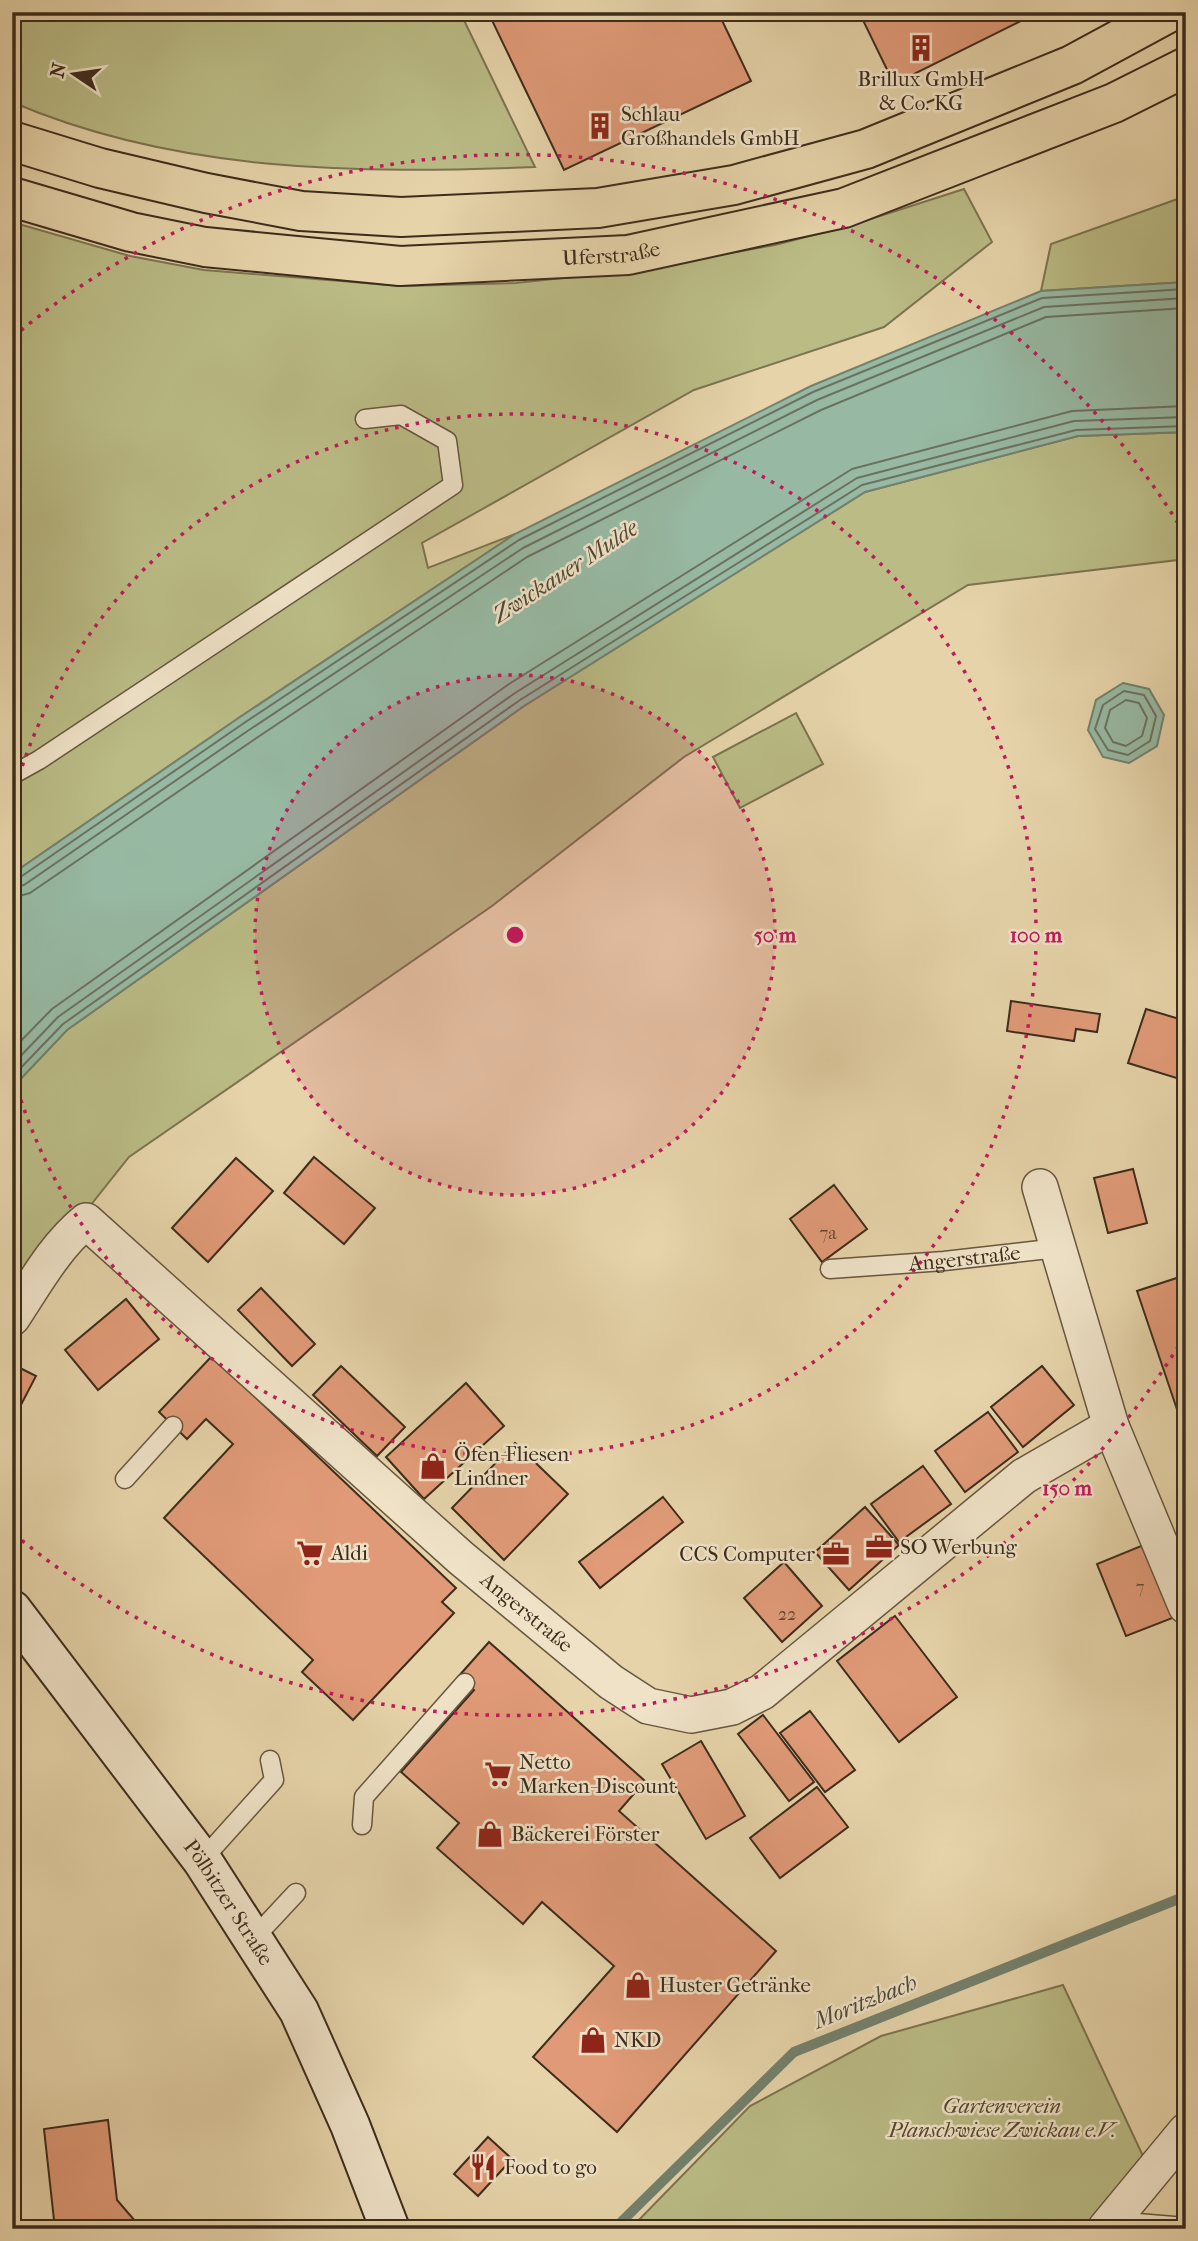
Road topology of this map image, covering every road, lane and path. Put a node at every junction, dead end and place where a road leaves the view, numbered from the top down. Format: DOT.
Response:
graph roads {
  1 [pos="1170,12"];
  2 [pos="1186,67"];
  3 [pos="12,141"];
  4 [pos="12,197"];
  5 [pos="365,419"];
  6 [pos="12,775"];
  7 [pos="1040,1187"];
  8 [pos="1058,1248"];
  9 [pos="830,1269"];
  10 [pos="12,1318"];
  11 [pos="173,1426"];
  12 [pos="1111,1426"];
  13 [pos="125,1479"];
  14 [pos="1186,1606"];
  15 [pos="12,1610"];
  16 [pos="465,1683"];
  17 [pos="270,1760"];
  18 [pos="362,1825"];
  19 [pos="202,1860"];
  20 [pos="296,1893"];
  21 [pos="254,1938"];
  22 [pos="1186,2131"];
  23 [pos="1109,2225"];
  24 [pos="1186,2227"];
  25 [pos="390,2229"];
  1 -- 3 [label="main road"];
  2 -- 4 [label="main road, Uferstraße"];
  5 -- 6 [label="lane"];
  7 -- 8 [label="street"];
  8 -- 9 [label="lane, Angerstraße"];
  8 -- 12 [label="street"];
  10 -- 12 [label="street, Angerstraße"];
  11 -- 13 [label="lane"];
  12 -- 14 [label="street"];
  15 -- 19 [label="street, Pölbitzer Straße"];
  16 -- 18 [label="lane"];
  17 -- 19 [label="lane"];
  19 -- 21 [label="street, Pölbitzer Straße"];
  20 -- 21 [label="lane"];
  21 -- 25 [label="street, Pölbitzer Straße"];
  22 -- 23 [label="street"];
  23 -- 24 [label="lane"];
}
